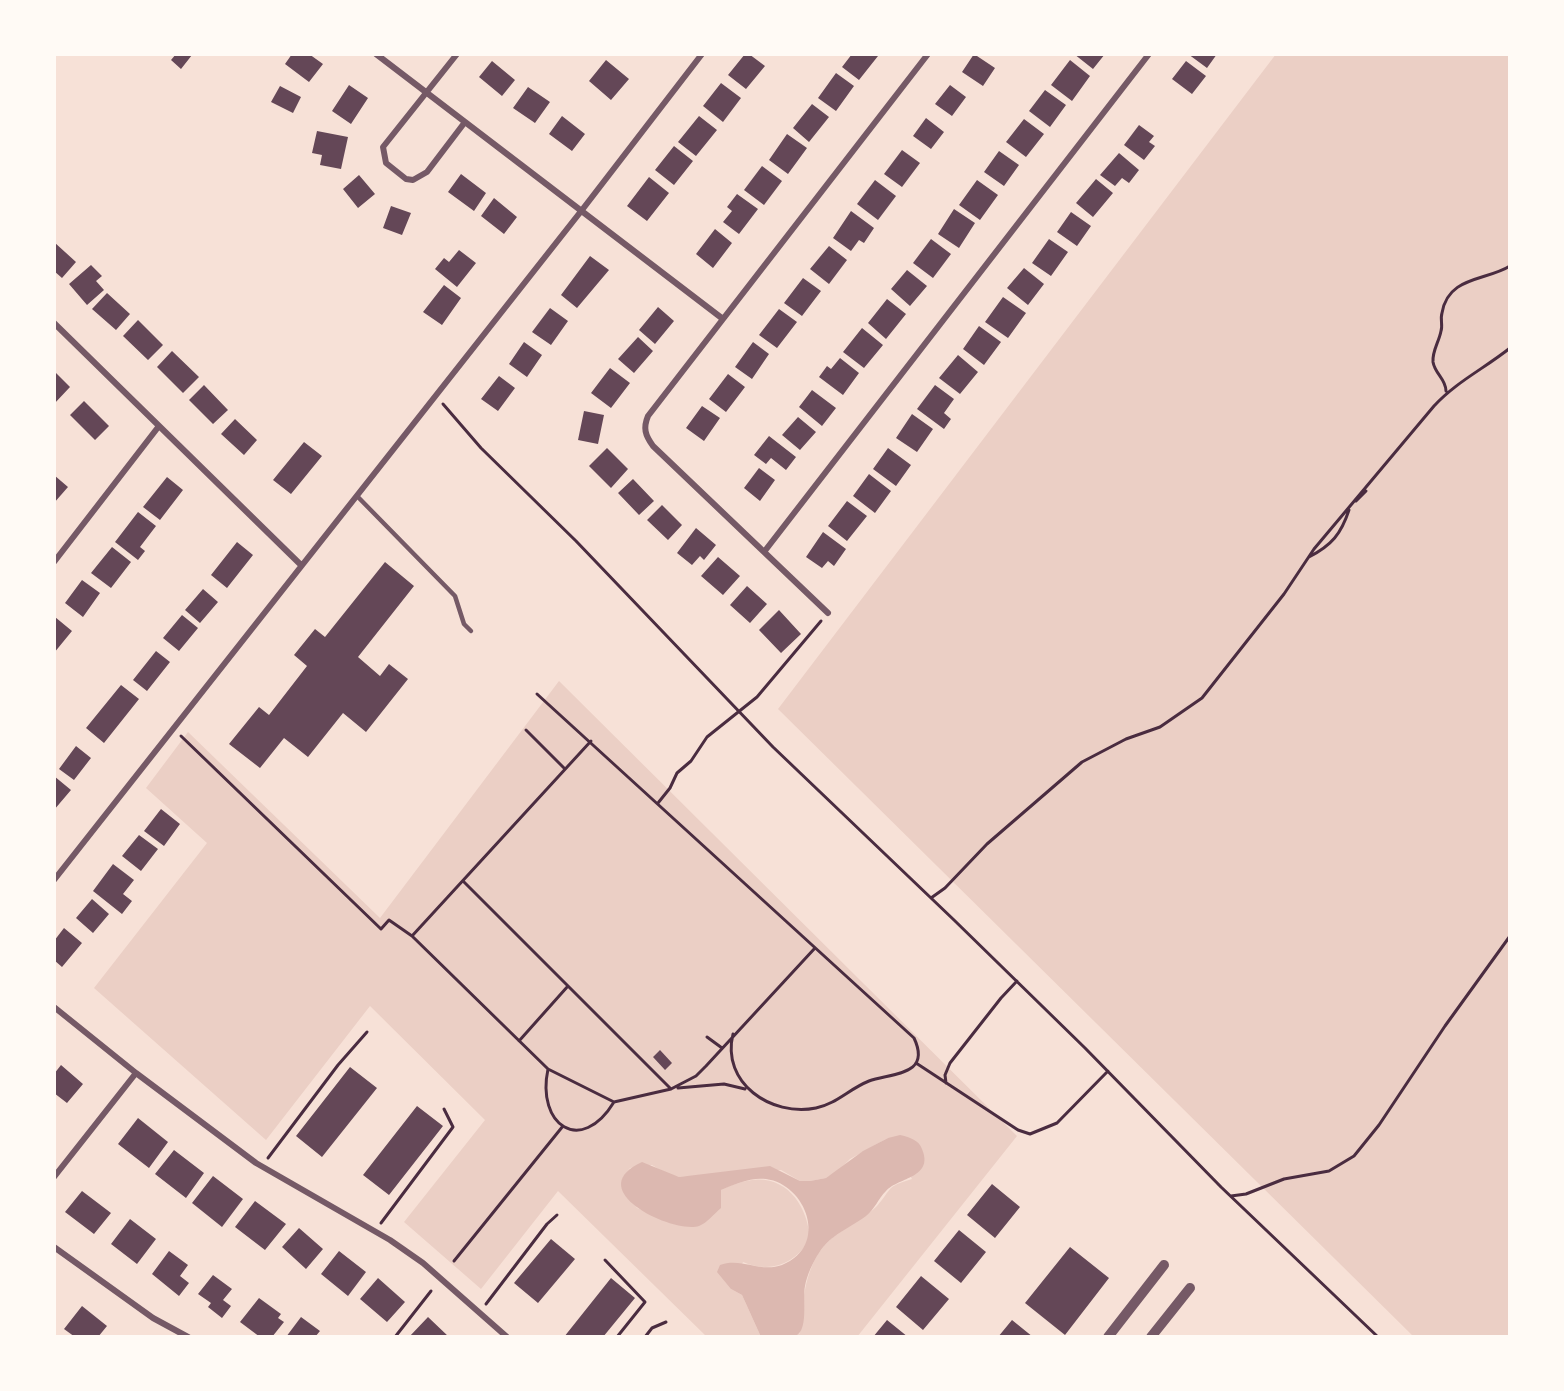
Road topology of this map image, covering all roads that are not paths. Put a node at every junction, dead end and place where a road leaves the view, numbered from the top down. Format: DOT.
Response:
graph roads {
  1 [pos="376,54"];
  2 [pos="457,54"];
  3 [pos="702,54"];
  4 [pos="928,54"];
  5 [pos="1149,54"];
  6 [pos="427,93"];
  7 [pos="465,122"];
  8 [pos="582,210"];
  9 [pos="723,320"];
  10 [pos="54,323"];
  11 [pos="159,426"];
  12 [pos="357,496"];
  13 [pos="764,552"];
  14 [pos="54,562"];
  15 [pos="301,566"];
  16 [pos="828,613"];
  17 [pos="471,631"];
  18 [pos="54,880"];
  19 [pos="54,1007"];
  20 [pos="136,1073"];
  21 [pos="54,1177"];
  22 [pos="54,1247"];
  23 [pos="1164,1265"];
  24 [pos="1190,1288"];
  25 [pos="188,1337"];
  26 [pos="507,1337"];
  27 [pos="1108,1337"];
  28 [pos="1151,1337"];
  1 -- 6 [label="street"];
  2 -- 6 [label="street"];
  3 -- 8 [label="street"];
  4 -- 9 [label="street"];
  5 -- 13 [label="street"];
  6 -- 7 [label="street"];
  6 -- 7 [label="street"];
  7 -- 8 [label="street"];
  8 -- 9 [label="street"];
  8 -- 12 [label="street"];
  9 -- 13 [label="street"];
  10 -- 11 [label="street"];
  11 -- 14 [label="street"];
  11 -- 15 [label="street"];
  12 -- 15 [label="street"];
  12 -- 17 [label="lane"];
  13 -- 16 [label="street"];
  15 -- 18 [label="street"];
  19 -- 20 [label="street"];
  20 -- 21 [label="street"];
  20 -- 26 [label="street"];
  22 -- 25 [label="street"];
  23 -- 27 [label="street"];
  24 -- 28 [label="street"];
}
